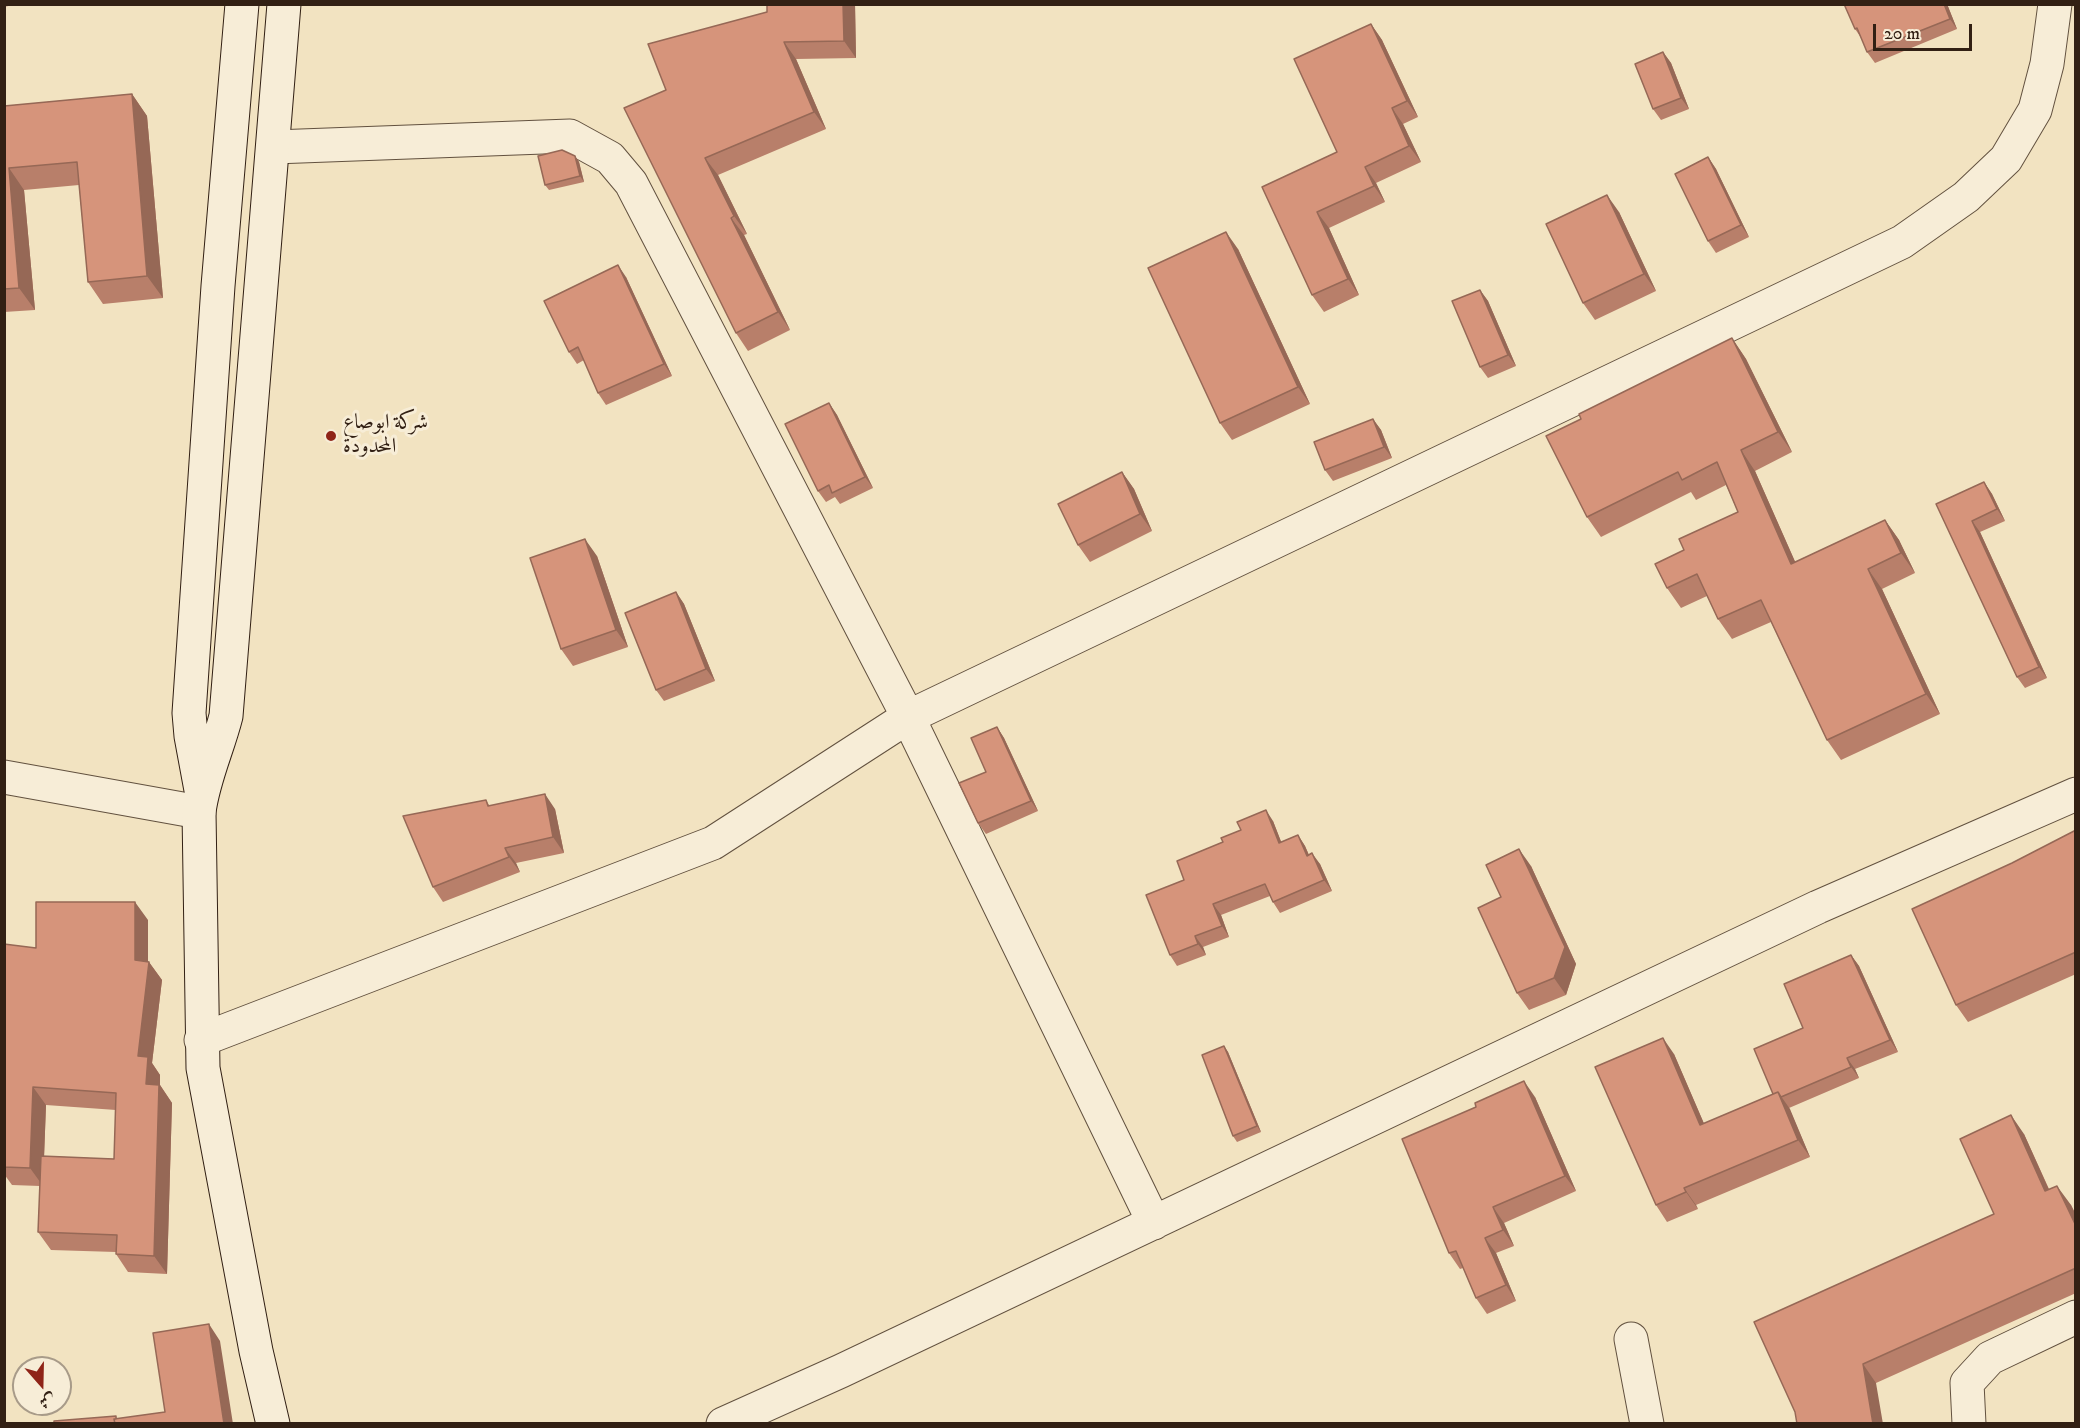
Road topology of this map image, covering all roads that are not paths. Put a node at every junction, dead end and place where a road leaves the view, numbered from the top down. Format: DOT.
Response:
graph roads {
  1 [pos="242,4"];
  2 [pos="284,4"];
  3 [pos="2055,4"];
  4 [pos="274,147"];
  5 [pos="908,717"];
  6 [pos="4,777"];
  7 [pos="2076,794"];
  8 [pos="200,802"];
  9 [pos="201,1040"];
  10 [pos="1154,1223"];
  11 [pos="2076,1317"];
  12 [pos="1631,1339"];
  13 [pos="273,1424"];
  14 [pos="723,1424"];
  15 [pos="1647,1424"];
  16 [pos="1969,1424"];
  1 -- 8 [label="street"];
  2 -- 4 [label="street"];
  3 -- 5 [label="street"];
  4 -- 5 [label="street"];
  4 -- 8 [label="street"];
  5 -- 9 [label="street"];
  5 -- 10 [label="street"];
  6 -- 8 [label="street"];
  7 -- 10 [label="street"];
  8 -- 9 [label="street"];
  9 -- 13 [label="street"];
  10 -- 14 [label="street"];
  11 -- 16 [label="street"];
  12 -- 15 [label="street"];
}
